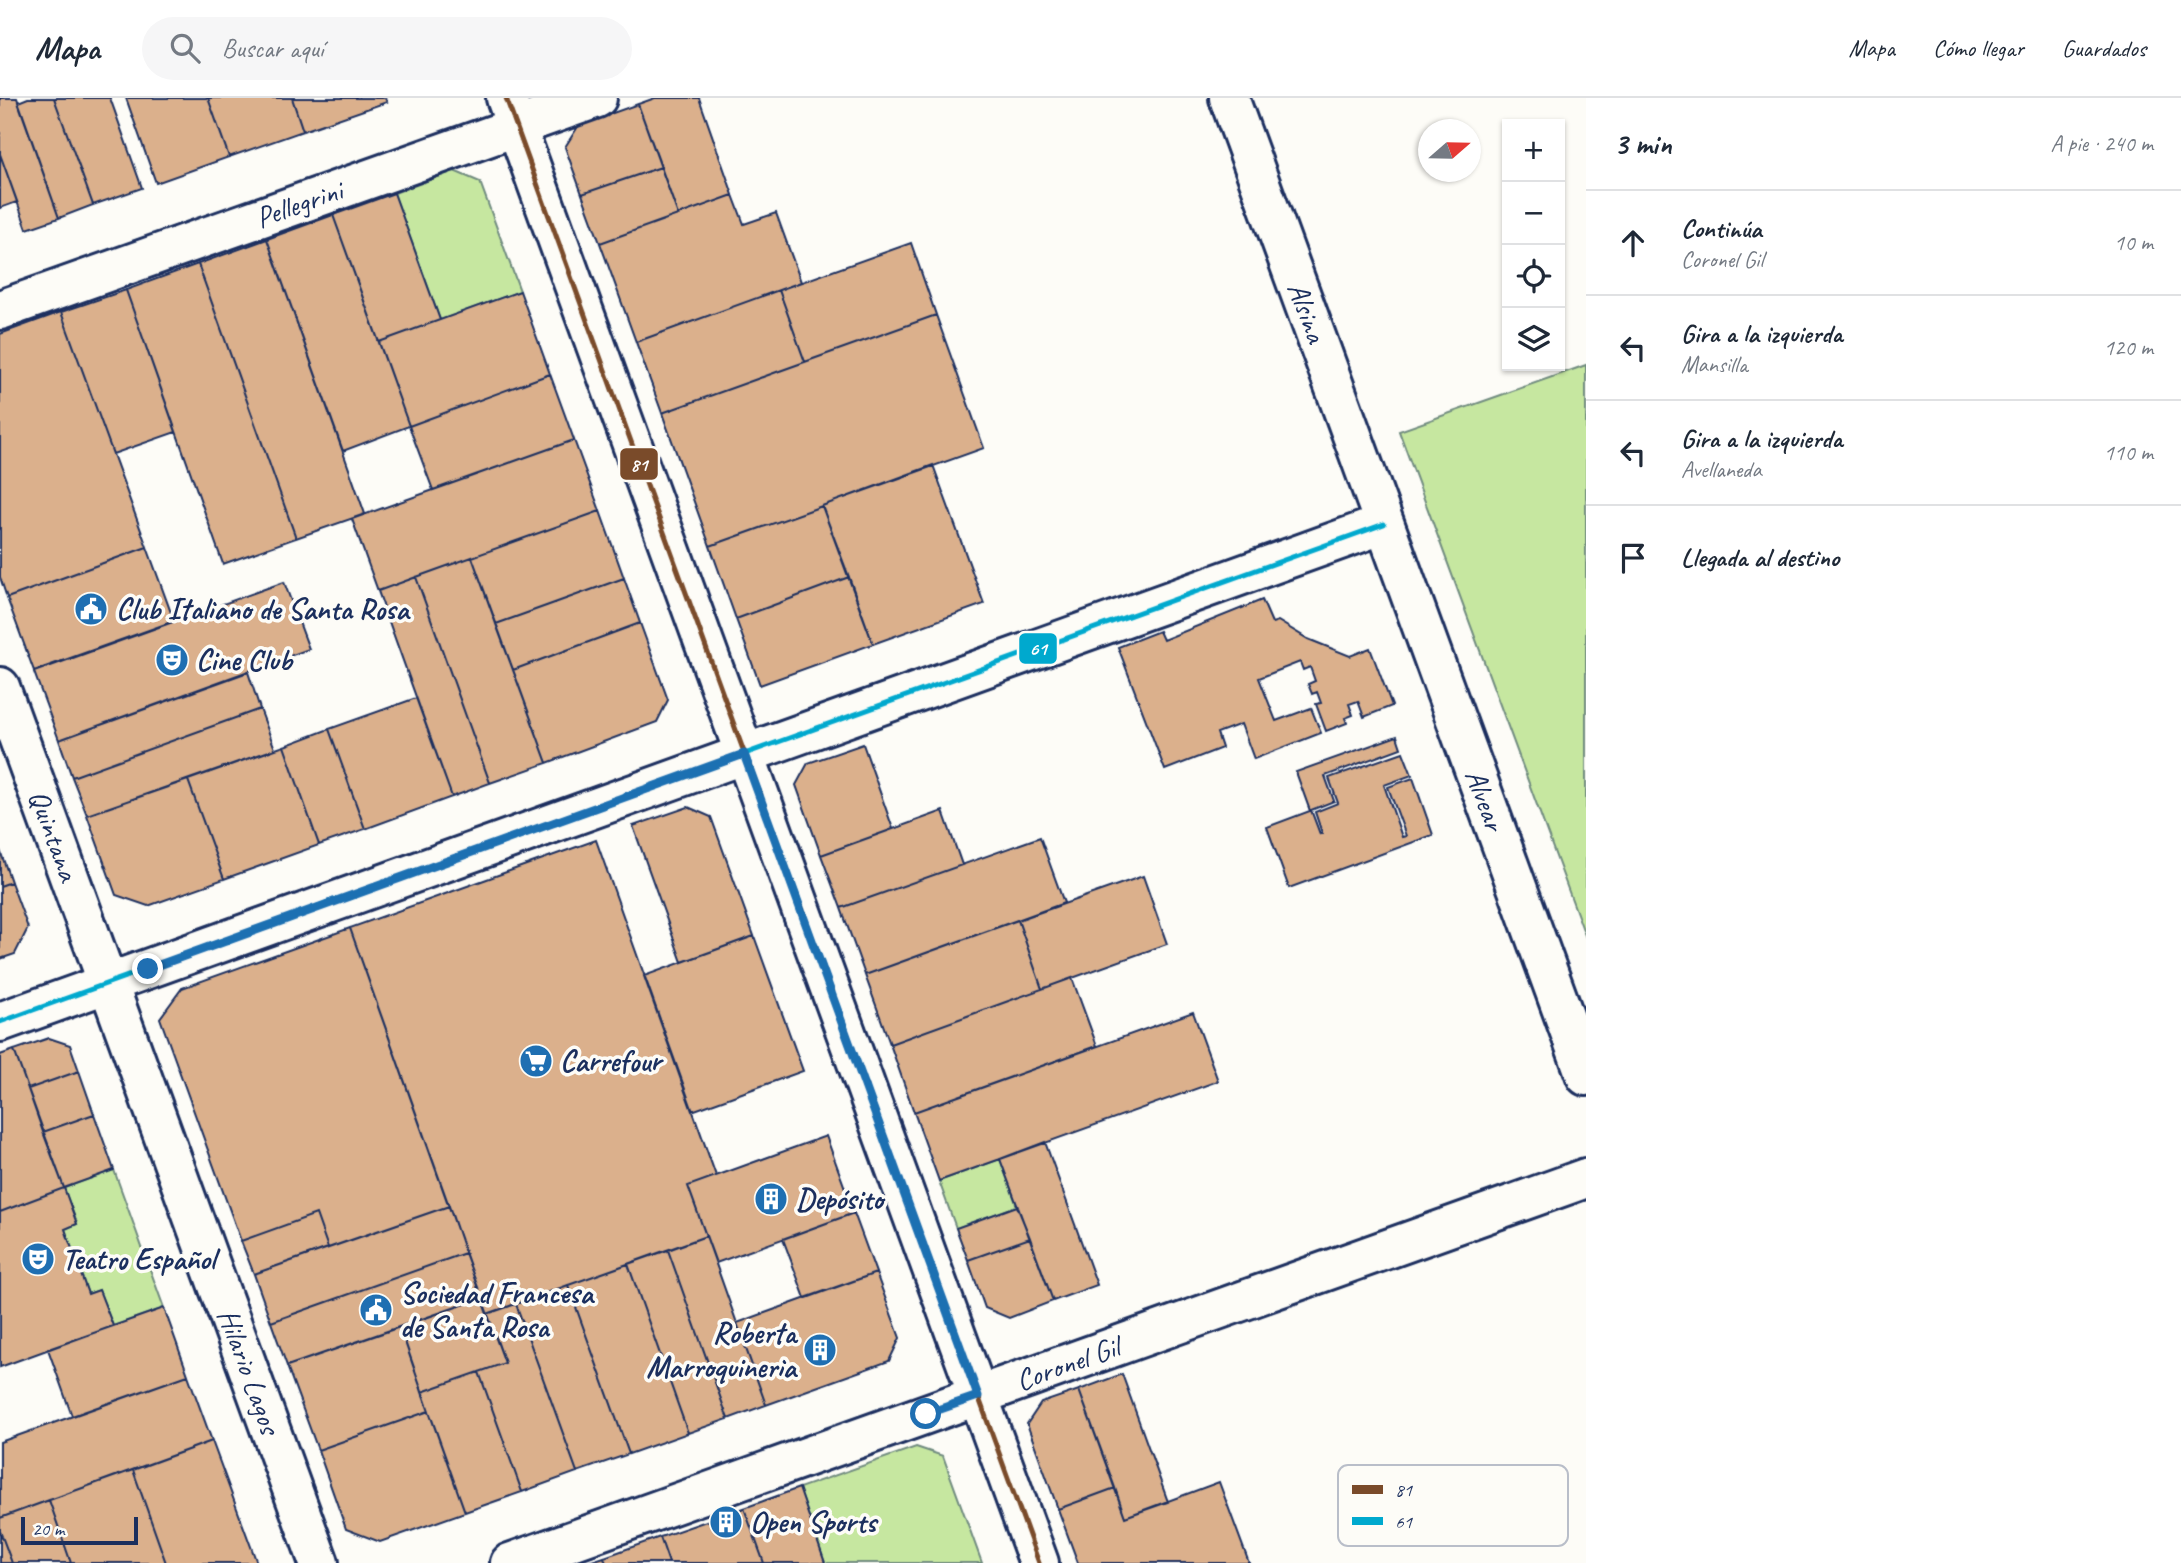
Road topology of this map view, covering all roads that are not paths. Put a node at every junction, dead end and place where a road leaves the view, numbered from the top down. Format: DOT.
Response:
graph roads {
  1 [pos="597,98"];
  2 [pos="1229,98"];
  3 [pos="511,112"];
  4 [pos="0,310"];
  5 [pos="1384,524"];
  6 [pos="0,687"];
  7 [pos="744,754"];
  8 [pos="108,983"];
  9 [pos="0,1022"];
  10 [pos="1586,1076"];
  11 [pos="1586,1178"];
  12 [pos="978,1396"];
  13 [pos="319,1563"];
  14 [pos="510,1563"];
  15 [pos="1039,1563"];
  1 -- 3 [label="street, Pellegrini"];
  2 -- 5 [label="street, Alsina"];
  3 -- 4 [label="street, Pellegrini"];
  3 -- 7 [label="street"];
  5 -- 7 [label="street"];
  5 -- 10 [label="street, Alvear"];
  6 -- 8 [label="street, Quintana"];
  7 -- 8 [label="street"];
  7 -- 12 [label="street"];
  8 -- 9 [label="street"];
  8 -- 13 [label="street, Hilario Lagos"];
  11 -- 12 [label="street, Coronel Gil"];
  12 -- 14 [label="street, Coronel Gil"];
  12 -- 15 [label="street"];
}
